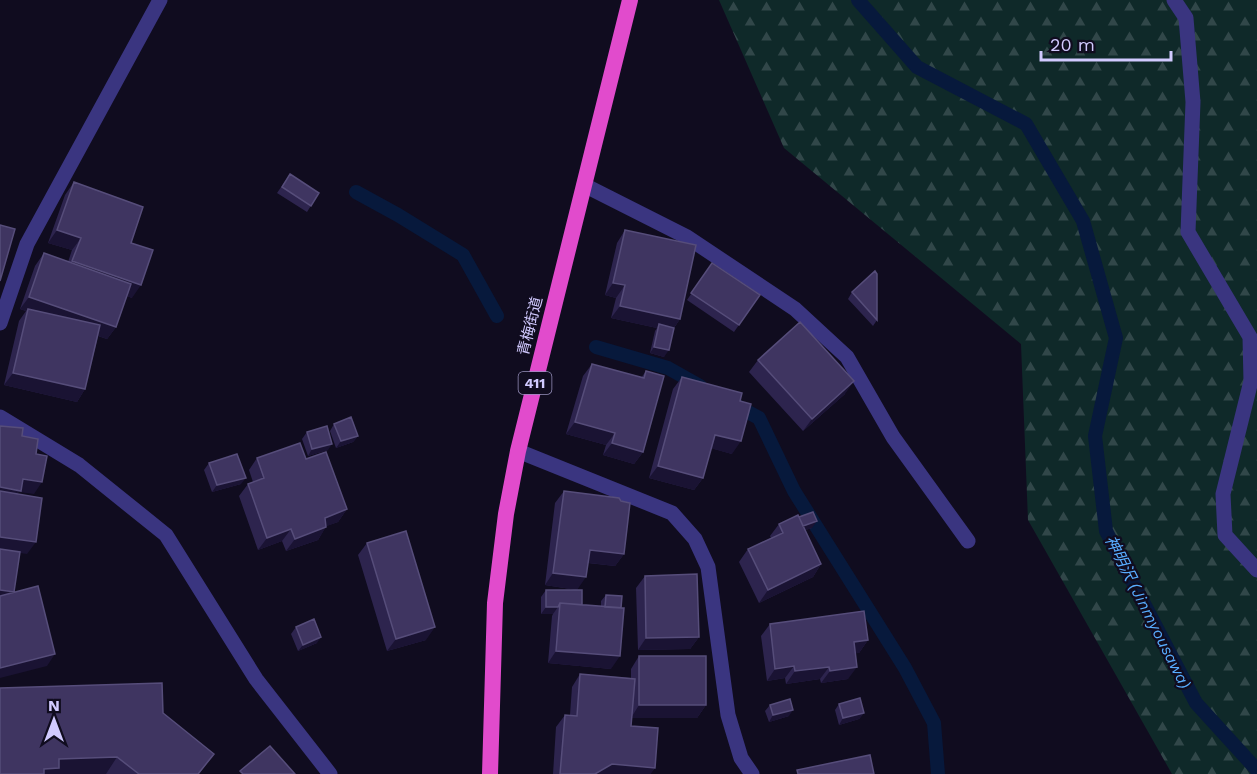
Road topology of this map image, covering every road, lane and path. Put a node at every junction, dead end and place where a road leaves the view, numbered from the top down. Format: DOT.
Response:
graph roads {
  1 [pos="160,0"];
  2 [pos="630,0"];
  3 [pos="1174,0"];
  4 [pos="584,185"];
  5 [pos="0,323"];
  6 [pos="0,417"];
  7 [pos="518,451"];
  8 [pos="968,541"];
  9 [pos="1257,570"];
  10 [pos="330,774"];
  11 [pos="490,774"];
  12 [pos="752,774"];
  1 -- 5 [label="street"];
  2 -- 4 [label="highway, 青梅街道 / 411"];
  3 -- 9 [label="street"];
  4 -- 7 [label="highway, 青梅街道 / 411"];
  4 -- 8 [label="street"];
  6 -- 10 [label="street"];
  7 -- 11 [label="highway, 青梅街道 / 411"];
  7 -- 12 [label="street"];
}
